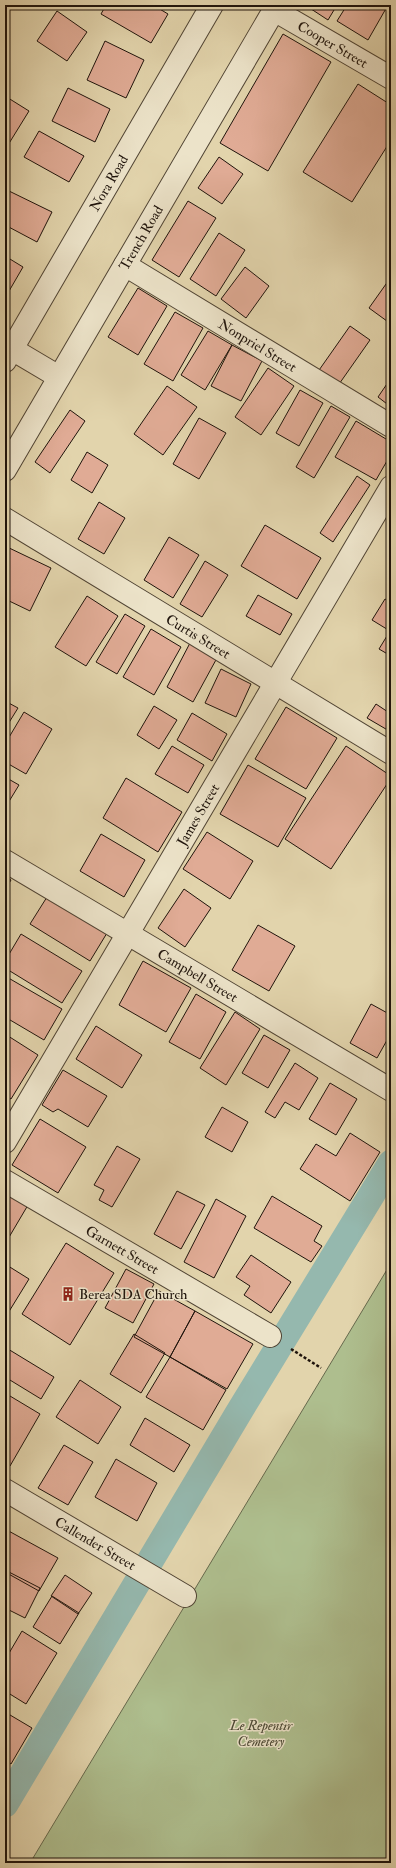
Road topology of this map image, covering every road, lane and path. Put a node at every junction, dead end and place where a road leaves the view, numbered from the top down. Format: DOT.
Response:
graph roads {
  1 [pos="212,5"];
  2 [pos="275,8"];
  3 [pos="391,78"];
  4 [pos="125,265"];
  5 [pos="7,352"];
  6 [pos="59,377"];
  7 [pos="391,426"];
  8 [pos="5,470"];
  9 [pos="391,487"];
  10 [pos="5,519"];
  11 [pos="276,683"];
  12 [pos="391,753"];
  13 [pos="5,861"];
  14 [pos="128,934"];
  15 [pos="391,1090"];
  16 [pos="5,1142"];
  17 [pos="5,1181"];
  18 [pos="270,1336"];
  19 [pos="321,1368"];
  20 [pos="5,1490"];
  21 [pos="178,1593"];
  1 -- 5 [label="street, Nora Road"];
  2 -- 3 [label="street, Cooper Street"];
  2 -- 4 [label="street, Trench Road"];
  4 -- 6 [label="street, Trench Road"];
  4 -- 7 [label="street, Nonpriel Street"];
  5 -- 6 [label="street"];
  6 -- 8 [label="street, Trench Road"];
  9 -- 11 [label="street, James Street"];
  10 -- 11 [label="street, Curtis Street"];
  11 -- 12 [label="street, Curtis Street"];
  11 -- 14 [label="street, James Street"];
  13 -- 14 [label="street, Campbell Street"];
  14 -- 15 [label="street, Campbell Street"];
  14 -- 16 [label="street, James Street"];
  17 -- 18 [label="street, Garnett Street"];
  18 -- 19 [label="path"];
  20 -- 21 [label="street, Callender Street"];
}
